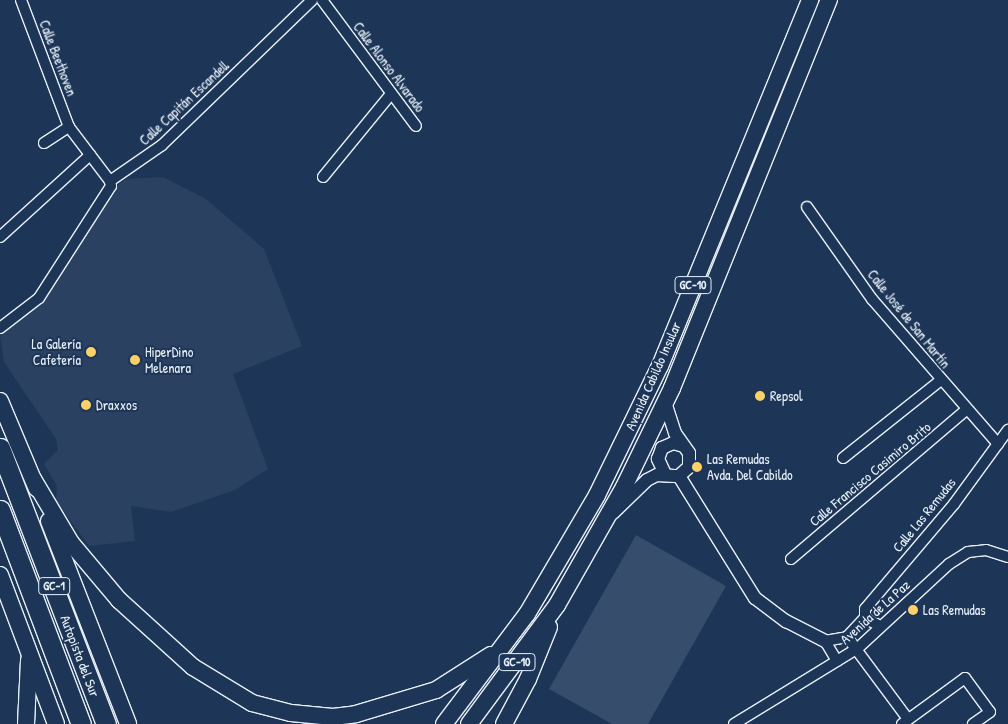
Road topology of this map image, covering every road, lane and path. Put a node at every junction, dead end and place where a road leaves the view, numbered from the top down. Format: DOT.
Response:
graph roads {
  1 [pos="21,0"];
  2 [pos="312,0"];
  3 [pos="322,0"];
  4 [pos="810,0"];
  5 [pos="829,0"];
  6 [pos="390,95"];
  7 [pos="69,126"];
  8 [pos="416,126"];
  9 [pos="44,143"];
  10 [pos="90,155"];
  11 [pos="322,177"];
  12 [pos="110,181"];
  13 [pos="807,206"];
  14 [pos="0,237"];
  15 [pos="3,325"];
  16 [pos="941,380"];
  17 [pos="0,401"];
  18 [pos="665,402"];
  19 [pos="966,410"];
  20 [pos="1008,430"];
  21 [pos="998,444"];
  22 [pos="684,446"];
  23 [pos="0,448"];
  24 [pos="843,458"];
  25 [pos="666,474"];
  26 [pos="679,476"];
  27 [pos="33,478"];
  28 [pos="0,510"];
  29 [pos="609,516"];
  30 [pos="1008,557"];
  31 [pos="791,559"];
  32 [pos="0,575"];
  33 [pos="557,605"];
  34 [pos="526,614"];
  35 [pos="865,618"];
  36 [pos="880,626"];
  37 [pos="847,637"];
  38 [pos="825,641"];
  39 [pos="858,648"];
  40 [pos="30,653"];
  41 [pos="837,661"];
  42 [pos="905,722"];
  43 [pos="26,724"];
  44 [pos="56,724"];
  45 [pos="81,724"];
  46 [pos="106,724"];
  47 [pos="128,724"];
  48 [pos="444,724"];
  49 [pos="469,724"];
  50 [pos="504,724"];
  51 [pos="734,724"];
  52 [pos="973,724"];
  1 -- 7 [label="street, Calle Beethoven"];
  2 -- 12 [label="street, Calle Capitán Escandell"];
  3 -- 6 [label="street, Calle Alonso Alvarado"];
  4 -- 34 [label="main road, Avenida Cabildo Insular / GC-10"];
  5 -- 18 [label="main road, Avenida Cabildo Insular / GC-10"];
  6 -- 8 [label="street, Calle Alonso Alvarado"];
  6 -- 11 [label="street"];
  7 -- 9 [label="street"];
  7 -- 10 [label="street, Calle Beethoven"];
  10 -- 12 [label="street, Calle Beethoven"];
  10 -- 14 [label="street"];
  12 -- 15 [label="street, Calle Capitán Escandell"];
  13 -- 16 [label="street, Calle José de San Martín"];
  16 -- 19 [label="street, Calle José de San Martín"];
  16 -- 24 [label="street"];
  17 -- 27 [label="main road"];
  18 -- 22 [label="street"];
  18 -- 29 [label="main road, Avenida Cabildo Insular / GC-10"];
  19 -- 21 [label="street, Calle José de San Martín"];
  19 -- 31 [label="street, Calle Francisco Casimiro Brito"];
  20 -- 21 [label="street, Calle Las Remudas"];
  21 -- 35 [label="street, Calle Las Remudas"];
  22 -- 25 [label="street"];
  22 -- 26 [label="street"];
  23 -- 46 [label="highway, Autopista del Sur / GC-1"];
  25 -- 26 [label="street"];
  25 -- 29 [label="street"];
  26 -- 38 [label="street"];
  27 -- 34 [label="main road"];
  27 -- 47 [label="main road"];
  28 -- 45 [label="highway, Autopista del Sur / GC-1"];
  29 -- 33 [label="main road, Avenida Cabildo Insular / GC-10"];
  30 -- 36 [label="street, Avenida de La Paz"];
  32 -- 40 [label="main road"];
  33 -- 49 [label="main road, Avenida Cabildo Insular / GC-10"];
  33 -- 50 [label="main road"];
  34 -- 48 [label="main road, Avenida Cabildo Insular / GC-10"];
  35 -- 36 [label="street"];
  35 -- 37 [label="street, Calle Las Remudas"];
  36 -- 39 [label="street, Avenida de La Paz"];
  37 -- 38 [label="street"];
  37 -- 39 [label="street"];
  38 -- 41 [label="street"];
  39 -- 41 [label="street, Avenida de La Paz"];
  39 -- 42 [label="street"];
  40 -- 43 [label="main road"];
  40 -- 44 [label="main road"];
  41 -- 51 [label="street, Avenida de La Paz"];
  42 -- 52 [label="street"];
}
